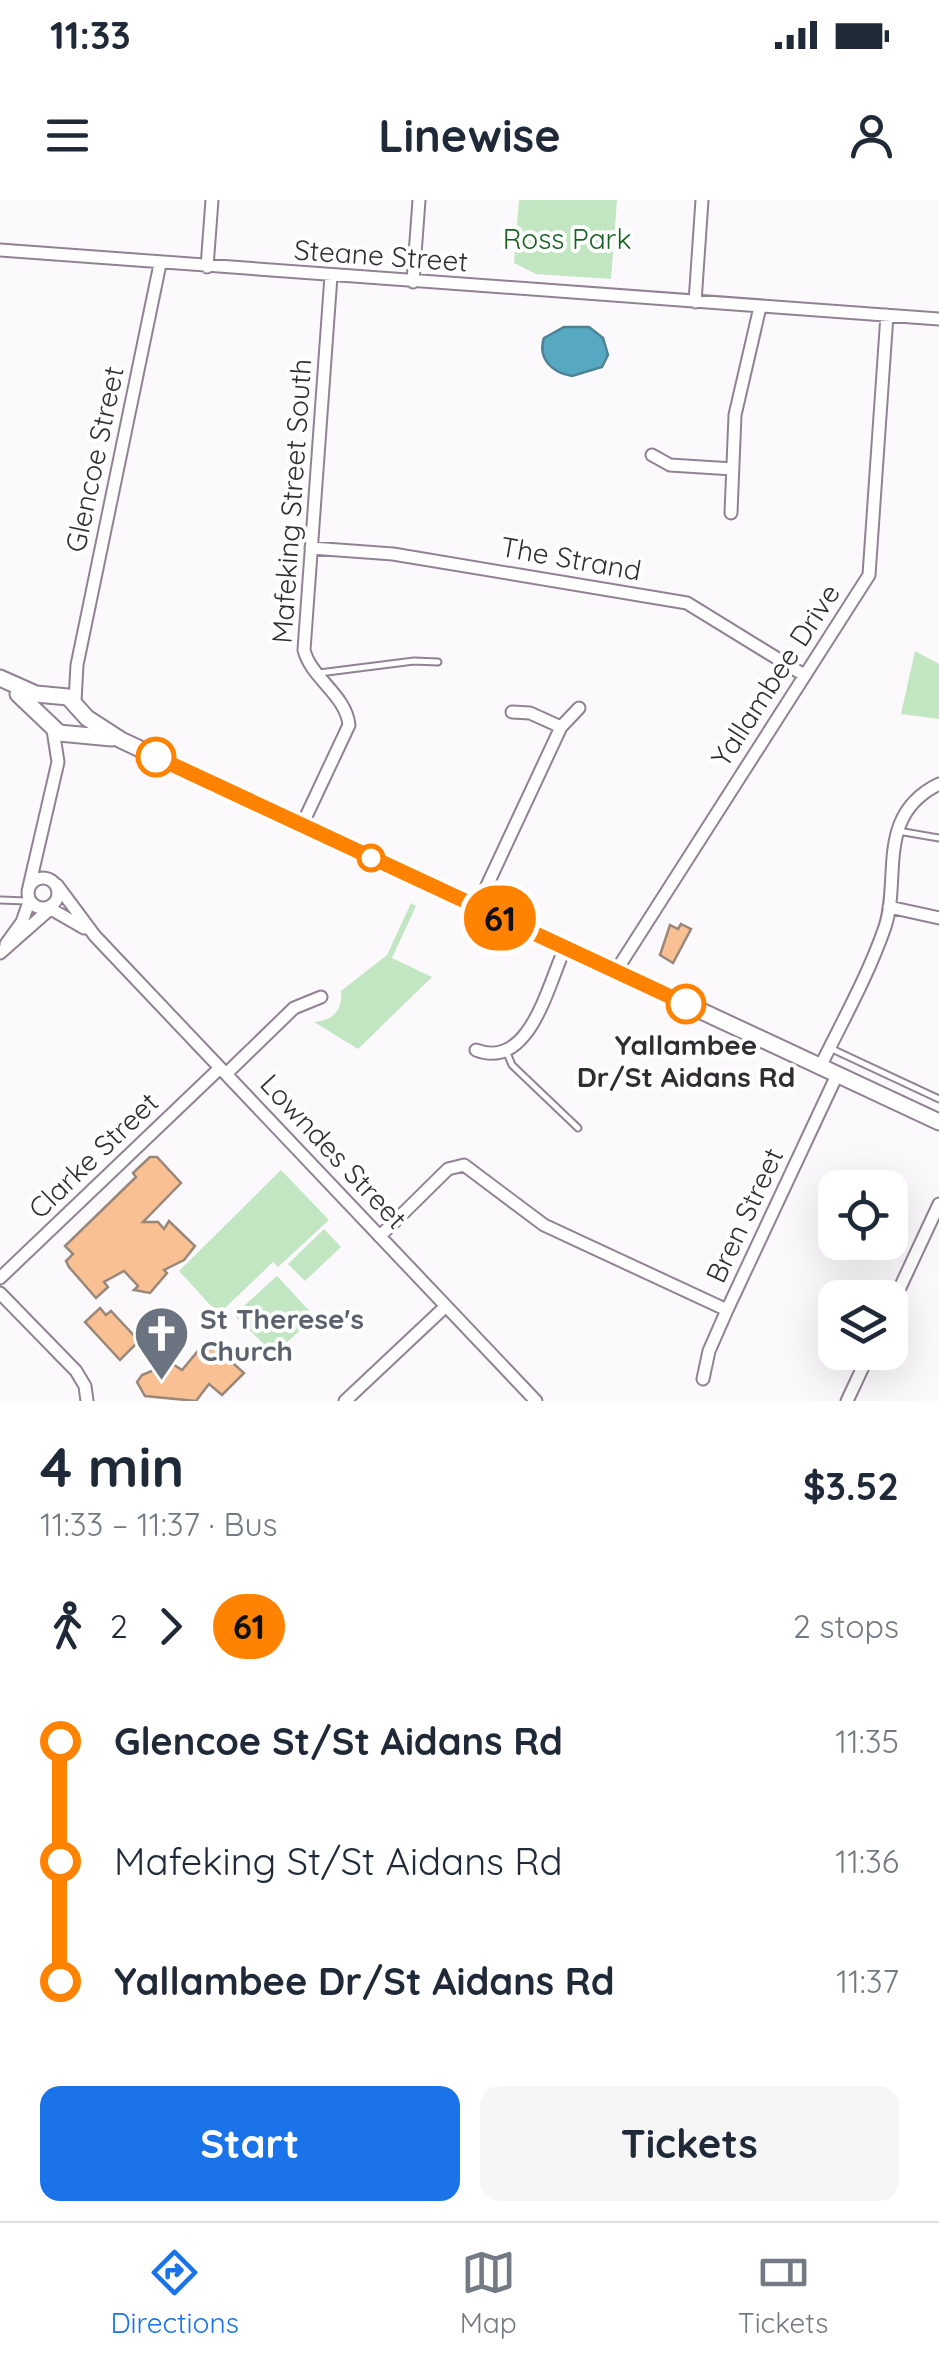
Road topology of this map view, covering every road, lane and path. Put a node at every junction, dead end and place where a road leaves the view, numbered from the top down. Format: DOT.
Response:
graph roads {
  1 [pos="212,200"];
  2 [pos="419,200"];
  3 [pos="702,200"];
  4 [pos="0,250"];
  5 [pos="160,264"];
  6 [pos="207,267"];
  7 [pos="332,276"];
  8 [pos="413,282"];
  9 [pos="695,302"];
  10 [pos="760,307"];
  11 [pos="887,316"];
  12 [pos="939,319"];
  13 [pos="652,455"];
  14 [pos="733,469"];
  15 [pos="730,513"];
  16 [pos="311,548"];
  17 [pos="438,662"];
  18 [pos="77,665"];
  19 [pos="316,674"];
  20 [pos="804,675"];
  21 [pos="0,682"];
  22 [pos="56,697"];
  23 [pos="78,706"];
  24 [pos="579,708"];
  25 [pos="512,712"];
  26 [pos="50,725"];
  27 [pos="561,727"];
  28 [pos="74,734"];
  29 [pos="121,740"];
  30 [pos="58,762"];
  31 [pos="939,784"];
  32 [pos="302,825"];
  33 [pos="898,831"];
  34 [pos="43,836"];
  35 [pos="939,838"];
  36 [pos="55,883"];
  37 [pos="29,897"];
  38 [pos="0,900"];
  39 [pos="477,907"];
  40 [pos="889,907"];
  41 [pos="50,909"];
  42 [pos="939,918"];
  43 [pos="95,936"];
  44 [pos="565,948"];
  45 [pos="0,953"];
  46 [pos="616,971"];
  47 [pos="321,998"];
  48 [pos="832,1049"];
  49 [pos="476,1050"];
  50 [pos="506,1053"];
  51 [pos="820,1067"];
  52 [pos="223,1071"];
  53 [pos="838,1075"];
  54 [pos="939,1099"];
  55 [pos="939,1122"];
  56 [pos="578,1128"];
  57 [pos="939,1204"];
  58 [pos="380,1236"];
  59 [pos="0,1278"];
  60 [pos="904,1280"];
  61 [pos="0,1293"];
  62 [pos="446,1306"];
  63 [pos="726,1310"];
  64 [pos="862,1370"];
  65 [pos="703,1379"];
  66 [pos="87,1401"];
  67 [pos="346,1401"];
  68 [pos="536,1401"];
  69 [pos="847,1401"];
  1 -- 6 [label="street"];
  2 -- 8 [label="street"];
  3 -- 9 [label="street"];
  4 -- 5 [label="street, Steane Street"];
  5 -- 6 [label="street, Steane Street"];
  5 -- 18 [label="street, Glencoe Street"];
  6 -- 7 [label="street, Steane Street"];
  7 -- 8 [label="street, Steane Street"];
  7 -- 16 [label="street, Mafeking Street South"];
  8 -- 9 [label="street, Steane Street"];
  9 -- 10 [label="street, Steane Street"];
  10 -- 11 [label="street, Steane Street"];
  10 -- 14 [label="street"];
  11 -- 12 [label="street, Steane Street"];
  11 -- 20 [label="street, Yallambee Drive"];
  13 -- 14 [label="street"];
  14 -- 15 [label="street"];
  16 -- 19 [label="street, Mafeking Street South"];
  16 -- 20 [label="street, The Strand"];
  17 -- 19 [label="lane"];
  18 -- 22 [label="street, Glencoe Street"];
  18 -- 23 [label="street, Glencoe Street"];
  19 -- 32 [label="street, Mafeking Street South"];
  20 -- 46 [label="street, Yallambee Drive"];
  21 -- 22 [label="street"];
  21 -- 26 [label="street"];
  22 -- 23 [label="street"];
  22 -- 26 [label="street"];
  23 -- 28 [label="street"];
  23 -- 29 [label="street"];
  24 -- 27 [label="street"];
  25 -- 27 [label="street"];
  26 -- 28 [label="street"];
  26 -- 30 [label="street"];
  27 -- 39 [label="street"];
  28 -- 29 [label="street"];
  28 -- 30 [label="street"];
  29 -- 32 [label="street"];
  30 -- 34 [label="street"];
  31 -- 33 [label="street"];
  32 -- 39 [label="street"];
  33 -- 35 [label="lane"];
  33 -- 40 [label="street"];
  34 -- 36 [label="street"];
  34 -- 37 [label="street"];
  36 -- 37 [label="street"];
  36 -- 41 [label="street"];
  36 -- 43 [label="street, Lowndes Street"];
  37 -- 38 [label="lane"];
  37 -- 41 [label="street, Lowndes Street"];
  37 -- 45 [label="street"];
  39 -- 44 [label="street"];
  40 -- 42 [label="street"];
  40 -- 48 [label="street"];
  41 -- 43 [label="street, Lowndes Street"];
  41 -- 45 [label="street"];
  43 -- 52 [label="street, Lowndes Street"];
  44 -- 46 [label="street"];
  44 -- 50 [label="street"];
  46 -- 51 [label="street"];
  47 -- 52 [label="street, Clarke Street"];
  48 -- 51 [label="street"];
  48 -- 54 [label="lane"];
  49 -- 50 [label="street"];
  50 -- 56 [label="lane"];
  51 -- 53 [label="street"];
  52 -- 58 [label="street, Lowndes Street"];
  52 -- 59 [label="street, Clarke Street"];
  53 -- 55 [label="street"];
  53 -- 63 [label="street, Bren Street"];
  57 -- 60 [label="street"];
  58 -- 62 [label="street, Lowndes Street"];
  58 -- 63 [label="street"];
  61 -- 66 [label="street"];
  62 -- 67 [label="street"];
  62 -- 68 [label="street, Lowndes Street"];
  63 -- 65 [label="street, Bren Street"];
  64 -- 69 [label="street"];
}
